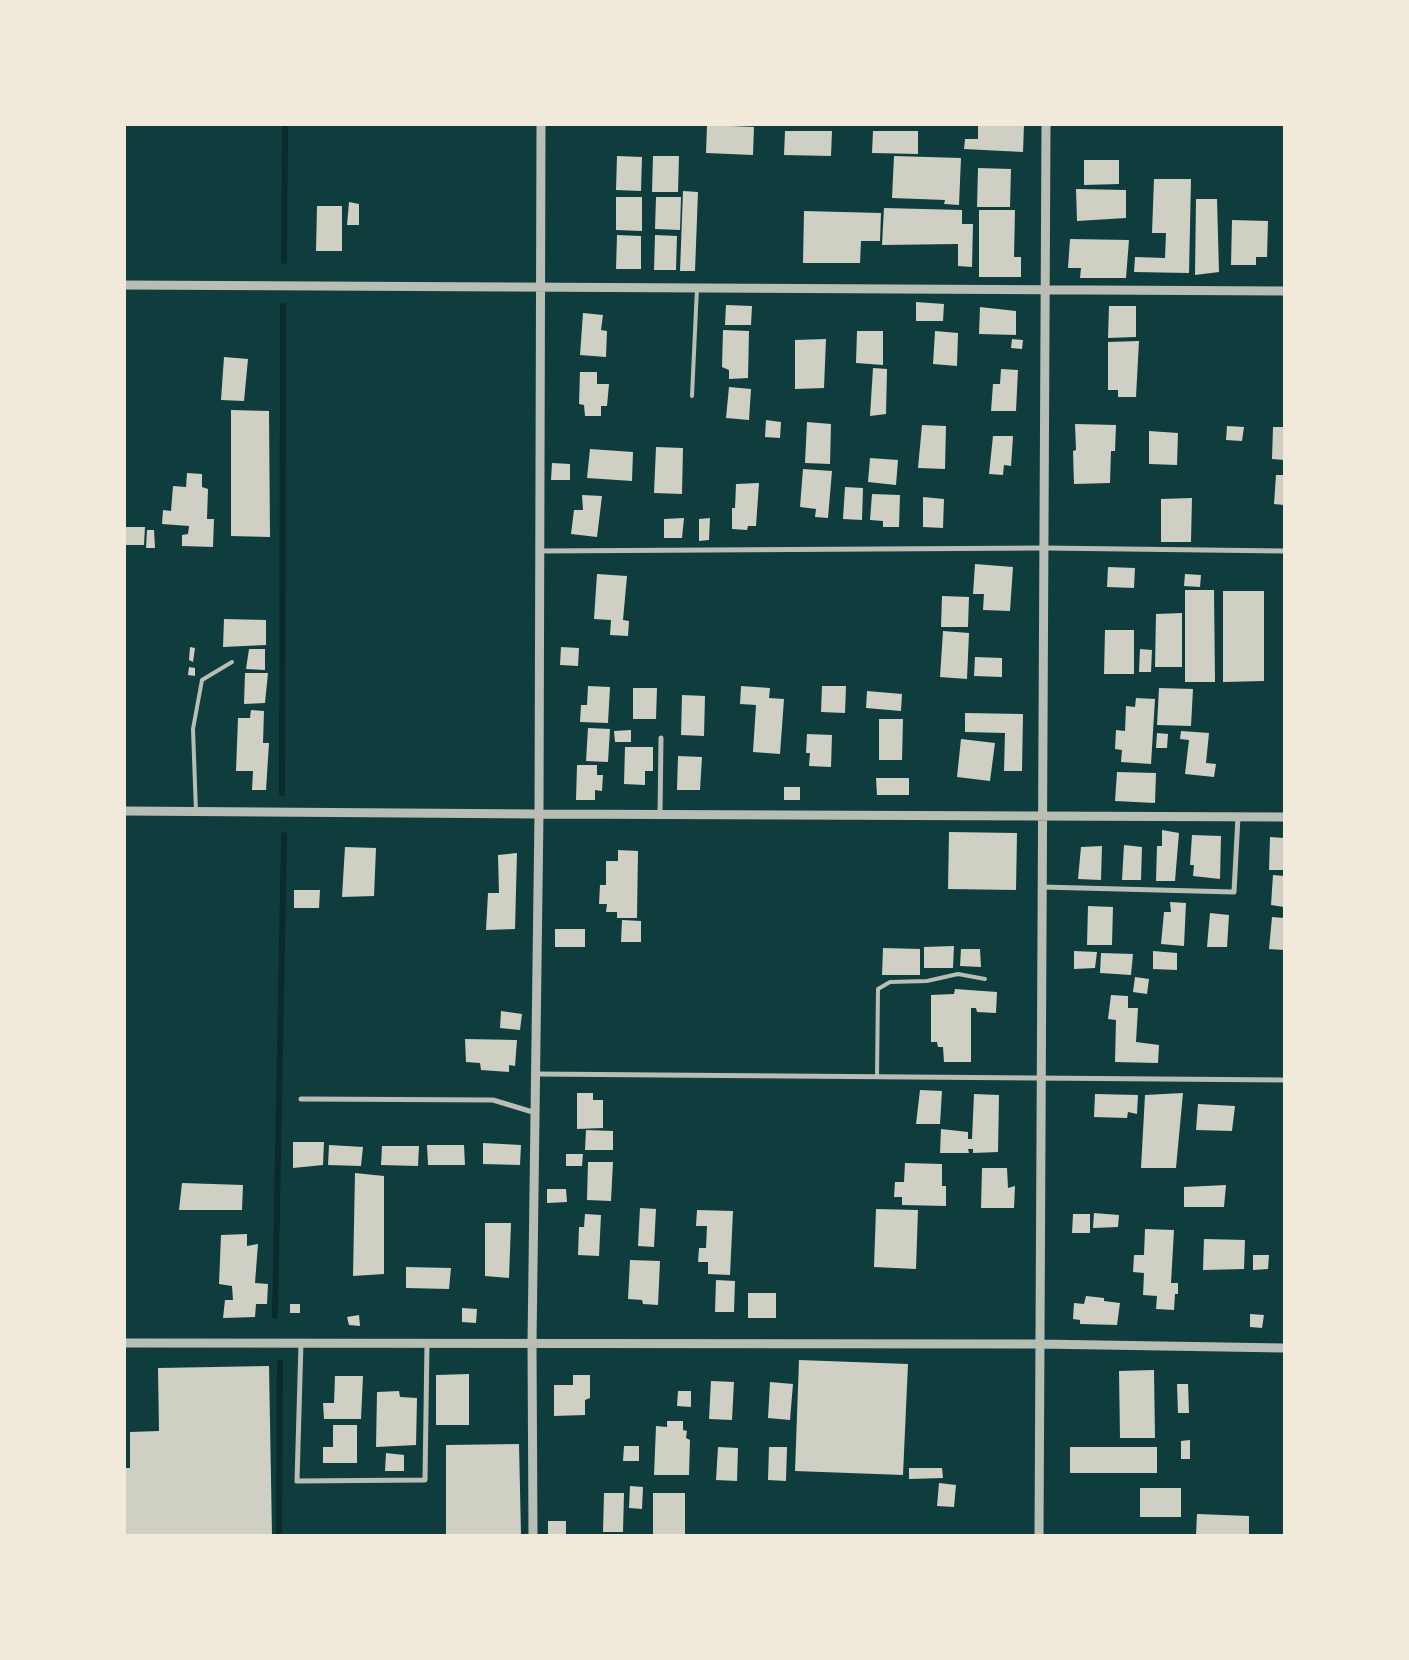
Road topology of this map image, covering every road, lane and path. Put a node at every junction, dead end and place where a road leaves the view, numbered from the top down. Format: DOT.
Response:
graph roads {
  1 [pos="541,125"];
  2 [pos="1046,125"];
  3 [pos="125,285"];
  4 [pos="540,288"];
  5 [pos="697,288"];
  6 [pos="1045,291"];
  7 [pos="1284,291"];
  8 [pos="692,396"];
  9 [pos="1044,548"];
  10 [pos="540,551"];
  11 [pos="1284,551"];
  12 [pos="232,662"];
  13 [pos="660,738"];
  14 [pos="125,811"];
  15 [pos="196,812"];
  16 [pos="539,814"];
  17 [pos="660,815"];
  18 [pos="1042,816"];
  19 [pos="1238,817"];
  20 [pos="1284,817"];
  21 [pos="1042,887"];
  22 [pos="986,979"];
  23 [pos="536,1074"];
  24 [pos="877,1076"];
  25 [pos="1040,1079"];
  26 [pos="1284,1080"];
  27 [pos="301,1099"];
  28 [pos="536,1113"];
  29 [pos="301,1342"];
  30 [pos="532,1342"];
  31 [pos="125,1343"];
  32 [pos="427,1343"];
  33 [pos="1040,1344"];
  34 [pos="1284,1348"];
  35 [pos="533,1535"];
  36 [pos="1039,1535"];
  1 -- 4 [label="street"];
  2 -- 6 [label="street"];
  3 -- 4 [label="street"];
  4 -- 5 [label="street"];
  4 -- 10 [label="street"];
  5 -- 6 [label="street"];
  5 -- 8 [label="lane"];
  6 -- 7 [label="street"];
  6 -- 9 [label="street"];
  9 -- 10 [label="street"];
  9 -- 11 [label="street"];
  9 -- 18 [label="street"];
  10 -- 16 [label="street"];
  12 -- 15 [label="lane"];
  13 -- 17 [label="street"];
  14 -- 15 [label="street"];
  15 -- 16 [label="street"];
  16 -- 17 [label="street"];
  16 -- 23 [label="street"];
  17 -- 18 [label="street"];
  18 -- 19 [label="street"];
  18 -- 21 [label="street"];
  19 -- 20 [label="street"];
  19 -- 21 [label="street"];
  21 -- 25 [label="street"];
  22 -- 24 [label="lane"];
  23 -- 24 [label="street"];
  23 -- 28 [label="street"];
  24 -- 25 [label="street"];
  25 -- 26 [label="street"];
  25 -- 33 [label="street"];
  27 -- 28 [label="street"];
  28 -- 30 [label="street"];
  29 -- 31 [label="street"];
  29 -- 32 [label="street"];
  29 -- 32 [label="street"];
  30 -- 32 [label="street"];
  30 -- 33 [label="street"];
  30 -- 35 [label="street"];
  33 -- 34 [label="street"];
  33 -- 36 [label="street"];
}
